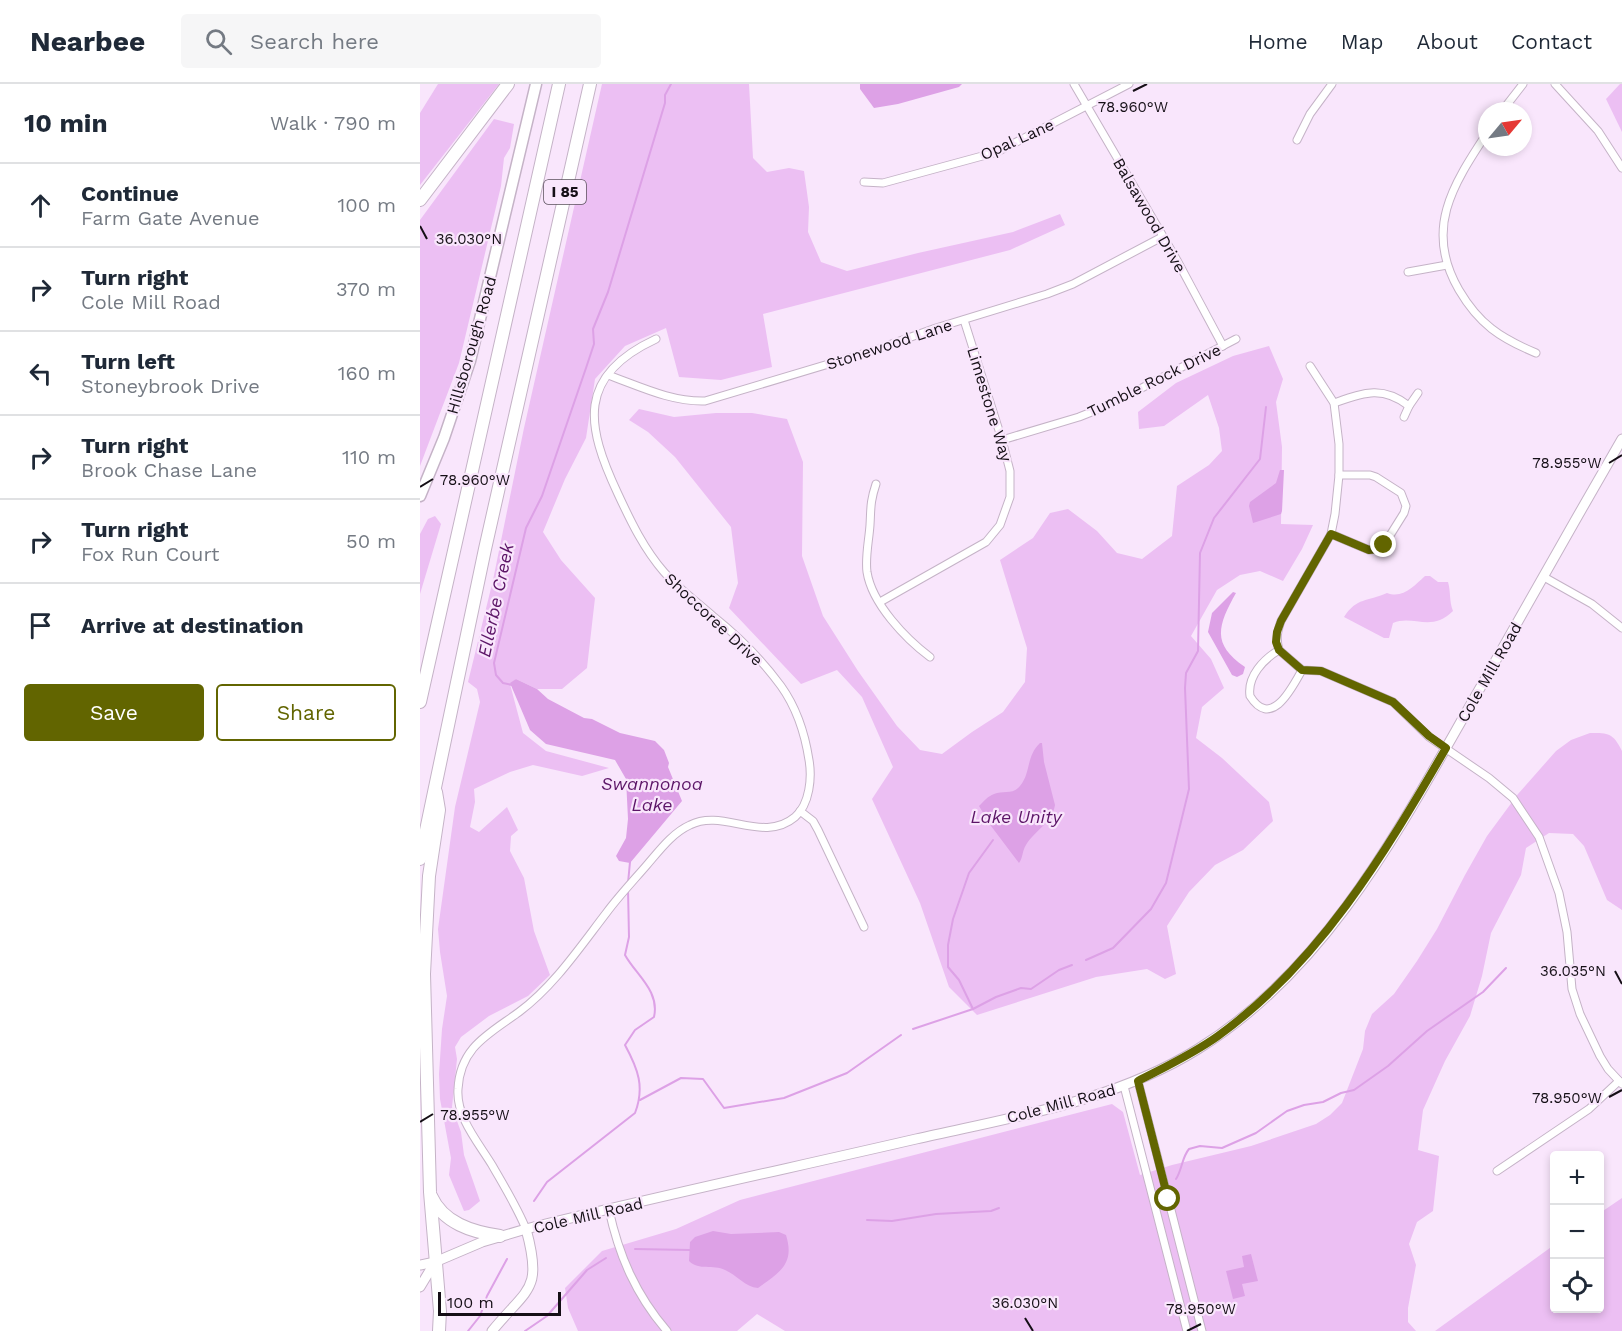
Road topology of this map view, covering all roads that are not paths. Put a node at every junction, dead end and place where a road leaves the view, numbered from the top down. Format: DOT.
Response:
graph roads {
  1 [pos="508,84"];
  2 [pos="536,84"];
  3 [pos="559,84"];
  4 [pos="590,84"];
  5 [pos="1074,84"];
  6 [pos="1130,84"];
  7 [pos="1332,84"];
  8 [pos="1523,84"];
  9 [pos="1556,84"];
  10 [pos="1509,102"];
  11 [pos="1087,106"];
  12 [pos="1298,140"];
  13 [pos="1478,149"];
  14 [pos="1622,168"];
  15 [pos="864,182"];
  16 [pos="420,200"];
  17 [pos="1162,237"];
  18 [pos="1447,265"];
  19 [pos="1408,272"];
  20 [pos="964,320"];
  21 [pos="657,339"];
  22 [pos="1236,339"];
  23 [pos="1223,346"];
  24 [pos="1536,353"];
  25 [pos="1310,366"];
  26 [pos="608,375"];
  27 [pos="1418,393"];
  28 [pos="1334,403"];
  29 [pos="1408,406"];
  30 [pos="1404,417"];
  31 [pos="1622,439"];
  32 [pos="1002,440"];
  33 [pos="1339,475"];
  34 [pos="876,484"];
  35 [pos="420,496"];
  36 [pos="1331,534"];
  37 [pos="1544,577"];
  38 [pos="880,602"];
  39 [pos="1622,628"];
  40 [pos="1279,650"];
  41 [pos="930,657"];
  42 [pos="1302,670"];
  43 [pos="420,702"];
  44 [pos="1446,748"];
  45 [pos="435,785"];
  46 [pos="800,811"];
  47 [pos="420,859"];
  48 [pos="864,927"];
  49 [pos="1138,1081"];
  50 [pos="1620,1082"];
  51 [pos="1124,1086"];
  52 [pos="1497,1171"];
  53 [pos="430,1192"];
  54 [pos="609,1210"];
  55 [pos="526,1229"];
  56 [pos="500,1236"];
  57 [pos="435,1262"];
  58 [pos="420,1265"];
  59 [pos="420,1287"];
  60 [pos="440,1331"];
  61 [pos="492,1331"];
  62 [pos="667,1331"];
  63 [pos="1187,1331"];
  64 [pos="1202,1331"];
  1 -- 16 [label="highway"];
  2 -- 35 [label="main road, Hillsborough Road"];
  3 -- 43 [label="highway, I 85"];
  4 -- 45 [label="highway, I 85"];
  5 -- 11 [label="street, Balsawood Drive"];
  6 -- 11 [label="street, Opal Lane"];
  7 -- 12 [label="street"];
  8 -- 10 [label="street"];
  9 -- 14 [label="street"];
  11 -- 15 [label="street, Opal Lane"];
  11 -- 17 [label="street, Balsawood Drive"];
  13 -- 18 [label="street"];
  17 -- 20 [label="street, Stonewood Lane"];
  17 -- 23 [label="street, Balsawood Drive"];
  18 -- 19 [label="street"];
  18 -- 24 [label="street"];
  20 -- 26 [label="street, Stonewood Lane"];
  20 -- 32 [label="street, Limestone Way"];
  21 -- 26 [label="street, Shoccoree Drive"];
  22 -- 23 [label="street, Tumble Rock Drive"];
  23 -- 32 [label="street, Tumble Rock Drive"];
  25 -- 28 [label="street"];
  26 -- 46 [label="street, Shoccoree Drive"];
  27 -- 29 [label="street"];
  28 -- 29 [label="street"];
  28 -- 33 [label="street"];
  29 -- 30 [label="street"];
  31 -- 37 [label="street, Cole Mill Road"];
  32 -- 38 [label="street, Limestone Way"];
  33 -- 36 [label="street"];
  33 -- 36 [label="street"];
  34 -- 38 [label="street"];
  36 -- 40 [label="street"];
  37 -- 39 [label="street"];
  37 -- 44 [label="street, Cole Mill Road"];
  38 -- 41 [label="street"];
  40 -- 42 [label="street"];
  40 -- 42 [label="street"];
  42 -- 44 [label="street"];
  44 -- 49 [label="street, Cole Mill Road"];
  44 -- 50 [label="street"];
  45 -- 47 [label="highway, I 85"];
  45 -- 53 [label="highway"];
  46 -- 48 [label="street"];
  46 -- 55 [label="street"];
  49 -- 51 [label="street, Cole Mill Road"];
  49 -- 64 [label="street"];
  50 -- 52 [label="street"];
  51 -- 54 [label="street, Cole Mill Road"];
  51 -- 63 [label="street"];
  53 -- 56 [label="highway"];
  53 -- 57 [label="highway"];
  54 -- 55 [label="street, Cole Mill Road"];
  54 -- 62 [label="street"];
  55 -- 56 [label="street, Cole Mill Road"];
  55 -- 61 [label="street"];
  56 -- 57 [label="street, Cole Mill Road"];
  57 -- 58 [label="street, Cole Mill Road"];
  57 -- 59 [label="street"];
  57 -- 60 [label="highway"];
}
